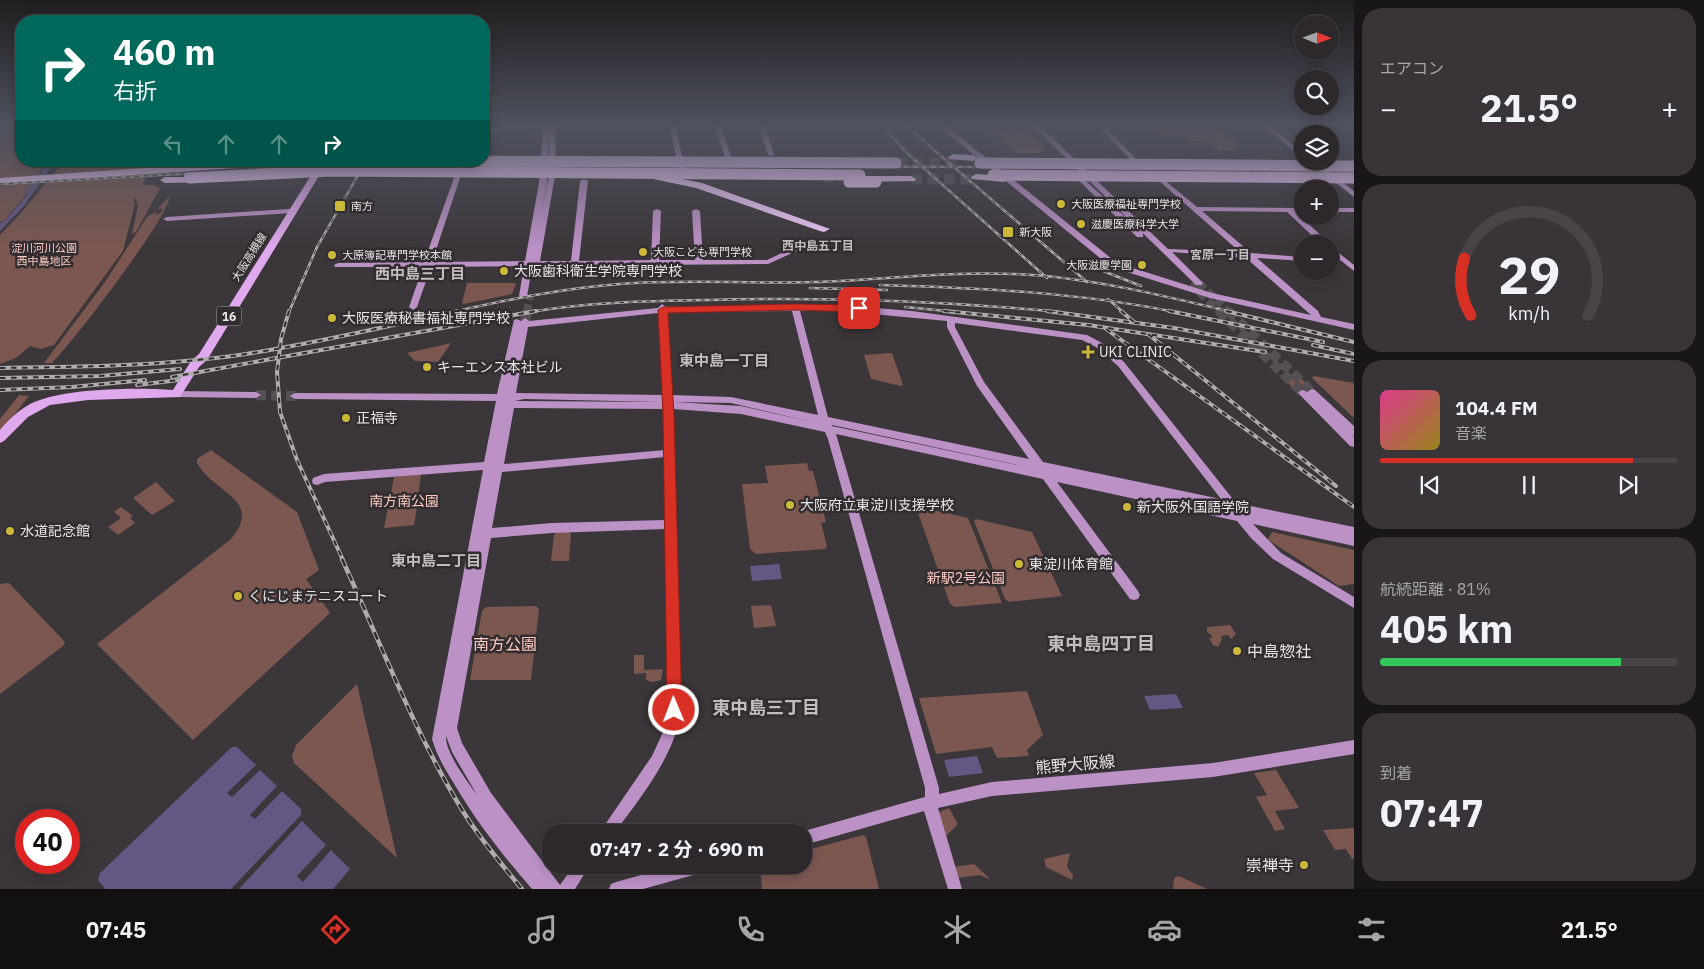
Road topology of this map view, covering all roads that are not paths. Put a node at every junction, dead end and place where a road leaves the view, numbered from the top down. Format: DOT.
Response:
graph roads {
  1 [pos="549,165"];
  2 [pos="681,165"];
  3 [pos="705,165"];
  4 [pos="990,165"];
  5 [pos="1072,165"];
  6 [pos="1253,165"];
  7 [pos="1354,166"];
  8 [pos="212,167"];
  9 [pos="252,167"];
  10 [pos="313,167"];
  11 [pos="317,167"];
  12 [pos="317,167"];
  13 [pos="351,167"];
  14 [pos="1323,170"];
  15 [pos="548,173"];
  16 [pos="116,174"];
  17 [pos="458,175"];
  18 [pos="896,175"];
  19 [pos="581,177"];
  20 [pos="682,177"];
  21 [pos="1354,178"];
  22 [pos="1086,179"];
  23 [pos="1160,179"];
  24 [pos="165,180"];
  25 [pos="872,180"];
  26 [pos="1336,180"];
  27 [pos="0,181"];
  28 [pos="1339,182"];
  29 [pos="0,190"];
  30 [pos="1354,195"];
  31 [pos="1195,209"];
  32 [pos="696,210"];
  33 [pos="1289,210"];
  34 [pos="1294,210"];
  35 [pos="1339,210"];
  36 [pos="1354,210"];
  37 [pos="288,211"];
  38 [pos="657,211"];
  39 [pos="168,219"];
  40 [pos="824,229"];
  41 [pos="1316,235"];
  42 [pos="806,245"];
  43 [pos="1171,250"];
  44 [pos="1247,254"];
  45 [pos="1339,254"];
  46 [pos="1294,258"];
  47 [pos="699,262"];
  48 [pos="1350,262"];
  49 [pos="532,263"];
  50 [pos="575,263"];
  51 [pos="655,263"];
  52 [pos="427,264"];
  53 [pos="338,265"];
  54 [pos="1354,269"];
  55 [pos="1195,284"];
  56 [pos="526,295"];
  57 [pos="412,307"];
  58 [pos="795,307"];
  59 [pos="663,308"];
  60 [pos="1317,319"];
  61 [pos="951,320"];
  62 [pos="1354,327"];
  63 [pos="195,364"];
  64 [pos="176,394"];
  65 [pos="256,395"];
  66 [pos="76,396"];
  67 [pos="295,396"];
  68 [pos="507,400"];
  69 [pos="668,403"];
  70 [pos="826,424"];
  71 [pos="1354,432"];
  72 [pos="0,438"];
  73 [pos="1354,442"];
  74 [pos="0,445"];
  75 [pos="670,452"];
  76 [pos="493,467"];
  77 [pos="1042,470"];
  78 [pos="317,481"];
  79 [pos="1229,505"];
  80 [pos="1239,517"];
  81 [pos="671,524"];
  82 [pos="1354,532"];
  83 [pos="481,534"];
  84 [pos="1354,541"];
  85 [pos="1134,595"];
  86 [pos="1354,603"];
  87 [pos="1354,747"];
  88 [pos="932,802"];
  89 [pos="613,824"];
  90 [pos="812,836"];
  91 [pos="577,874"];
  92 [pos="671,874"];
  93 [pos="542,889"];
  94 [pos="554,889"];
  95 [pos="566,889"];
  96 [pos="616,889"];
  97 [pos="956,889"];
  1 -- 15 [label="street"];
  2 -- 20 [label="street"];
  3 -- 25 [label="highway, bridge"];
  4 -- 60 [label="street"];
  5 -- 22 [label="street"];
  6 -- 7 [label="highway, bridge"];
  8 -- 16 [label="highway"];
  9 -- 16 [label="highway"];
  10 -- 24 [label="highway, bridge"];
  11 -- 37 [label="main road, 大阪高槻線 / 16"];
  12 -- 63 [label="main road, 大阪高槻線 / 16"];
  13 -- 15 [label="highway"];
  14 -- 26 [label="street"];
  15 -- 20 [label="highway"];
  15 -- 49 [label="street"];
  16 -- 27 [label="highway"];
  17 -- 52 [label="street"];
  18 -- 19 [label="highway, bridge"];
  18 -- 25 [label="highway"];
  18 -- 25 [label="highway"];
  19 -- 24 [label="highway, bridge"];
  19 -- 40 [label="highway, bridge"];
  19 -- 50 [label="street"];
  20 -- 25 [label="highway, bridge"];
  21 -- 22 [label="highway, bridge"];
  21 -- 26 [label="highway"];
  22 -- 23 [label="highway"];
  22 -- 55 [label="street"];
  23 -- 26 [label="highway"];
  23 -- 31 [label="street"];
  24 -- 29 [label="highway"];
  28 -- 30 [label="street"];
  31 -- 33 [label="street"];
  31 -- 44 [label="street"];
  32 -- 47 [label="street"];
  33 -- 34 [label="street"];
  33 -- 41 [label="street"];
  35 -- 36 [label="street"];
  37 -- 39 [label="street"];
  37 -- 63 [label="main road, 大阪高槻線 / 16"];
  38 -- 51 [label="street"];
  42 -- 47 [label="street"];
  43 -- 44 [label="street"];
  44 -- 46 [label="street"];
  44 -- 60 [label="street"];
  45 -- 48 [label="street"];
  47 -- 51 [label="street"];
  48 -- 54 [label="street"];
  49 -- 50 [label="street"];
  49 -- 52 [label="street"];
  49 -- 56 [label="street"];
  50 -- 51 [label="street"];
  52 -- 53 [label="street"];
  52 -- 57 [label="street"];
  58 -- 59 [label="street"];
  58 -- 61 [label="street"];
  58 -- 70 [label="street"];
  59 -- 68 [label="street"];
  59 -- 69 [label="street"];
  60 -- 62 [label="street"];
  61 -- 77 [label="street"];
  61 -- 79 [label="street"];
  63 -- 64 [label="main road, 大阪高槻線 / 16"];
  64 -- 65 [label="street"];
  64 -- 66 [label="main road"];
  66 -- 72 [label="main road"];
  66 -- 74 [label="main road"];
  67 -- 68 [label="street"];
  68 -- 69 [label="street"];
  68 -- 76 [label="street"];
  69 -- 70 [label="street"];
  69 -- 75 [label="street"];
  70 -- 77 [label="street"];
  70 -- 88 [label="street"];
  71 -- 73 [label="street"];
  75 -- 76 [label="street"];
  75 -- 81 [label="street"];
  76 -- 78 [label="street"];
  76 -- 83 [label="street"];
  77 -- 79 [label="street"];
  77 -- 80 [label="street"];
  77 -- 85 [label="street"];
  79 -- 80 [label="street"];
  79 -- 82 [label="street"];
  80 -- 84 [label="street"];
  80 -- 86 [label="street"];
  81 -- 83 [label="street"];
  81 -- 89 [label="street"];
  83 -- 93 [label="street"];
  83 -- 94 [label="street"];
  87 -- 88 [label="street, 熊野大阪線"];
  88 -- 90 [label="street, 熊野大阪線"];
  88 -- 97 [label="street"];
  91 -- 95 [label="street"];
  92 -- 96 [label="street"];
}
